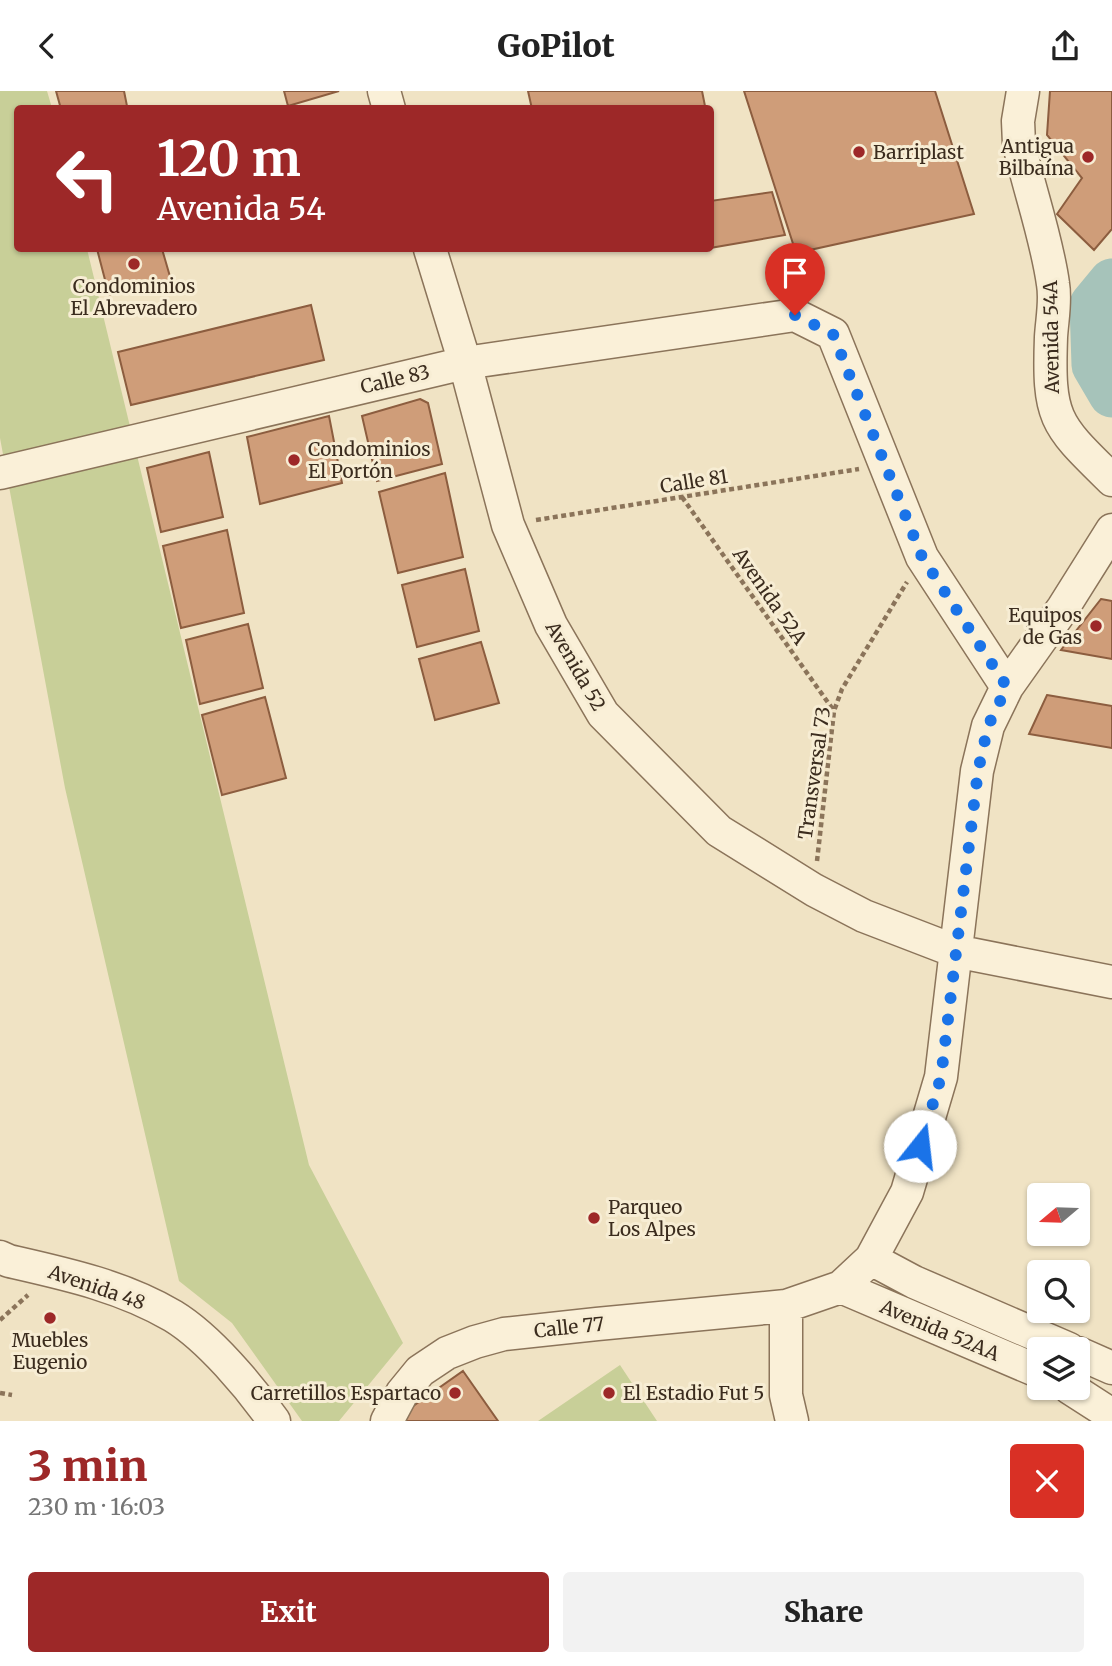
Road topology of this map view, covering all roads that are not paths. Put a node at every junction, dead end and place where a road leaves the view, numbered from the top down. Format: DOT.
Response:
graph roads {
  1 [pos="1023,91"];
  2 [pos="431,252"];
  3 [pos="465,363"];
  4 [pos="0,473"];
  5 [pos="1112,480"];
  6 [pos="1112,530"];
  7 [pos="1007,687"];
  8 [pos="955,951"];
  9 [pos="1112,982"];
  10 [pos="0,1257"];
  11 [pos="871,1259"];
  12 [pos="841,1287"];
  13 [pos="786,1306"];
  14 [pos="1041,1337"];
  15 [pos="1090,1358"];
  16 [pos="1027,1366"];
  17 [pos="1112,1368"];
  18 [pos="1089,1400"];
  19 [pos="1112,1415"];
  20 [pos="274,1421"];
  21 [pos="387,1421"];
  22 [pos="792,1421"];
  1 -- 5 [label="street, Avenida 54A"];
  2 -- 3 [label="street, Avenida 52"];
  3 -- 4 [label="street, Calle 83"];
  3 -- 7 [label="street, Calle 83"];
  3 -- 8 [label="street, Avenida 52"];
  6 -- 7 [label="street"];
  7 -- 8 [label="street"];
  8 -- 9 [label="street, Avenida 52"];
  8 -- 11 [label="street"];
  10 -- 20 [label="street, Avenida 48"];
  11 -- 12 [label="street"];
  11 -- 14 [label="street"];
  12 -- 13 [label="street, Calle 77"];
  12 -- 16 [label="street, Avenida 52AA"];
  13 -- 21 [label="street, Calle 77"];
  13 -- 22 [label="street"];
  15 -- 17 [label="street"];
  18 -- 19 [label="street"];
}
